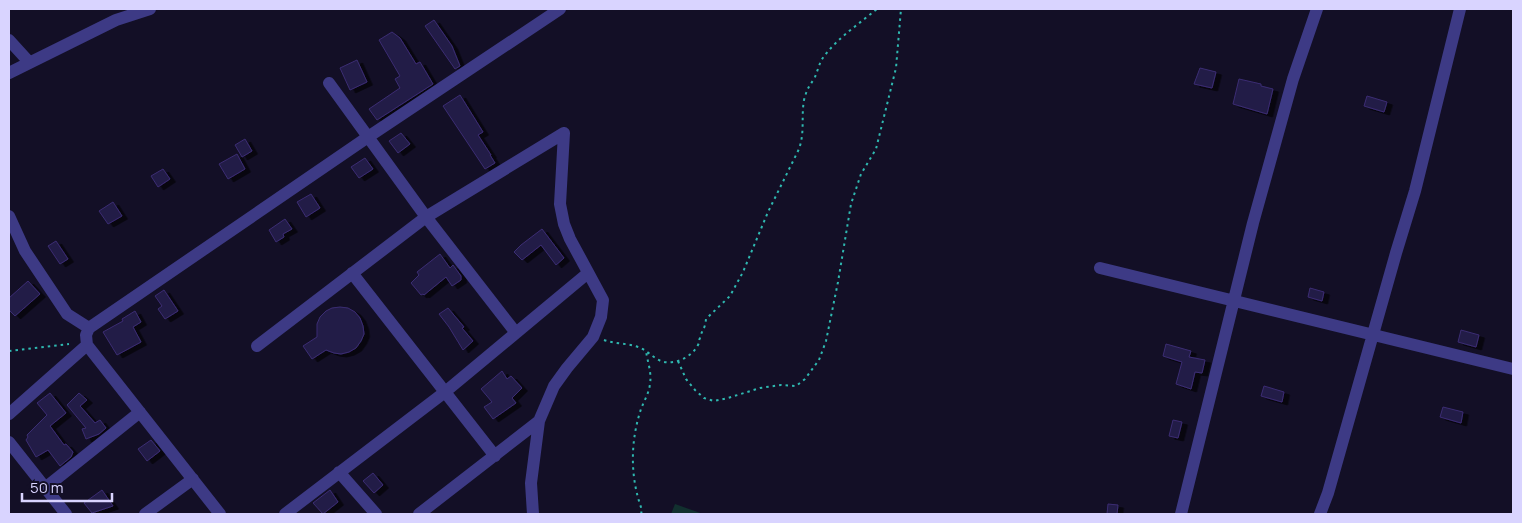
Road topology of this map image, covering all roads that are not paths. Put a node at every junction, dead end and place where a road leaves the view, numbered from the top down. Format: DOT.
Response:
graph roads {
  1 [pos="150,9"];
  2 [pos="560,9"];
  3 [pos="1317,9"];
  4 [pos="1460,9"];
  5 [pos="113,14"];
  6 [pos="9,40"];
  7 [pos="29,62"];
  8 [pos="9,73"];
  9 [pos="329,83"];
  10 [pos="368,137"];
  11 [pos="9,216"];
  12 [pos="426,217"];
  13 [pos="1100,268"];
  14 [pos="352,273"];
  15 [pos="588,273"];
  16 [pos="1234,300"];
  17 [pos="89,328"];
  18 [pos="516,333"];
  19 [pos="1373,334"];
  20 [pos="87,343"];
  21 [pos="257,346"];
  22 [pos="1513,369"];
  23 [pos="445,392"];
  24 [pos="140,412"];
  25 [pos="9,414"];
  26 [pos="539,422"];
  27 [pos="9,442"];
  28 [pos="495,456"];
  29 [pos="339,472"];
  30 [pos="193,479"];
  31 [pos="46,488"];
  32 [pos="66,514"];
  33 [pos="145,514"];
  34 [pos="220,514"];
  35 [pos="285,514"];
  36 [pos="376,514"];
  37 [pos="419,514"];
  38 [pos="533,514"];
  39 [pos="1181,514"];
  40 [pos="1320,514"];
  1 -- 5 [label="street"];
  2 -- 10 [label="street"];
  3 -- 16 [label="street"];
  4 -- 19 [label="street"];
  5 -- 7 [label="street"];
  6 -- 7 [label="street"];
  7 -- 8 [label="street"];
  9 -- 10 [label="street"];
  10 -- 12 [label="street"];
  10 -- 17 [label="street"];
  11 -- 17 [label="street"];
  12 -- 14 [label="street"];
  12 -- 15 [label="street"];
  12 -- 18 [label="street"];
  13 -- 16 [label="street"];
  14 -- 21 [label="street"];
  14 -- 23 [label="street"];
  15 -- 18 [label="street"];
  15 -- 26 [label="street"];
  16 -- 19 [label="street"];
  16 -- 39 [label="street"];
  17 -- 20 [label="street"];
  18 -- 23 [label="street"];
  19 -- 22 [label="street"];
  19 -- 40 [label="street"];
  20 -- 24 [label="street"];
  20 -- 25 [label="street"];
  23 -- 28 [label="street"];
  23 -- 29 [label="street"];
  24 -- 30 [label="street"];
  24 -- 31 [label="street"];
  26 -- 28 [label="street"];
  26 -- 38 [label="street"];
  27 -- 31 [label="street"];
  28 -- 37 [label="street"];
  29 -- 35 [label="street"];
  29 -- 36 [label="street"];
  30 -- 33 [label="street"];
  30 -- 34 [label="street"];
  31 -- 32 [label="street"];
}
